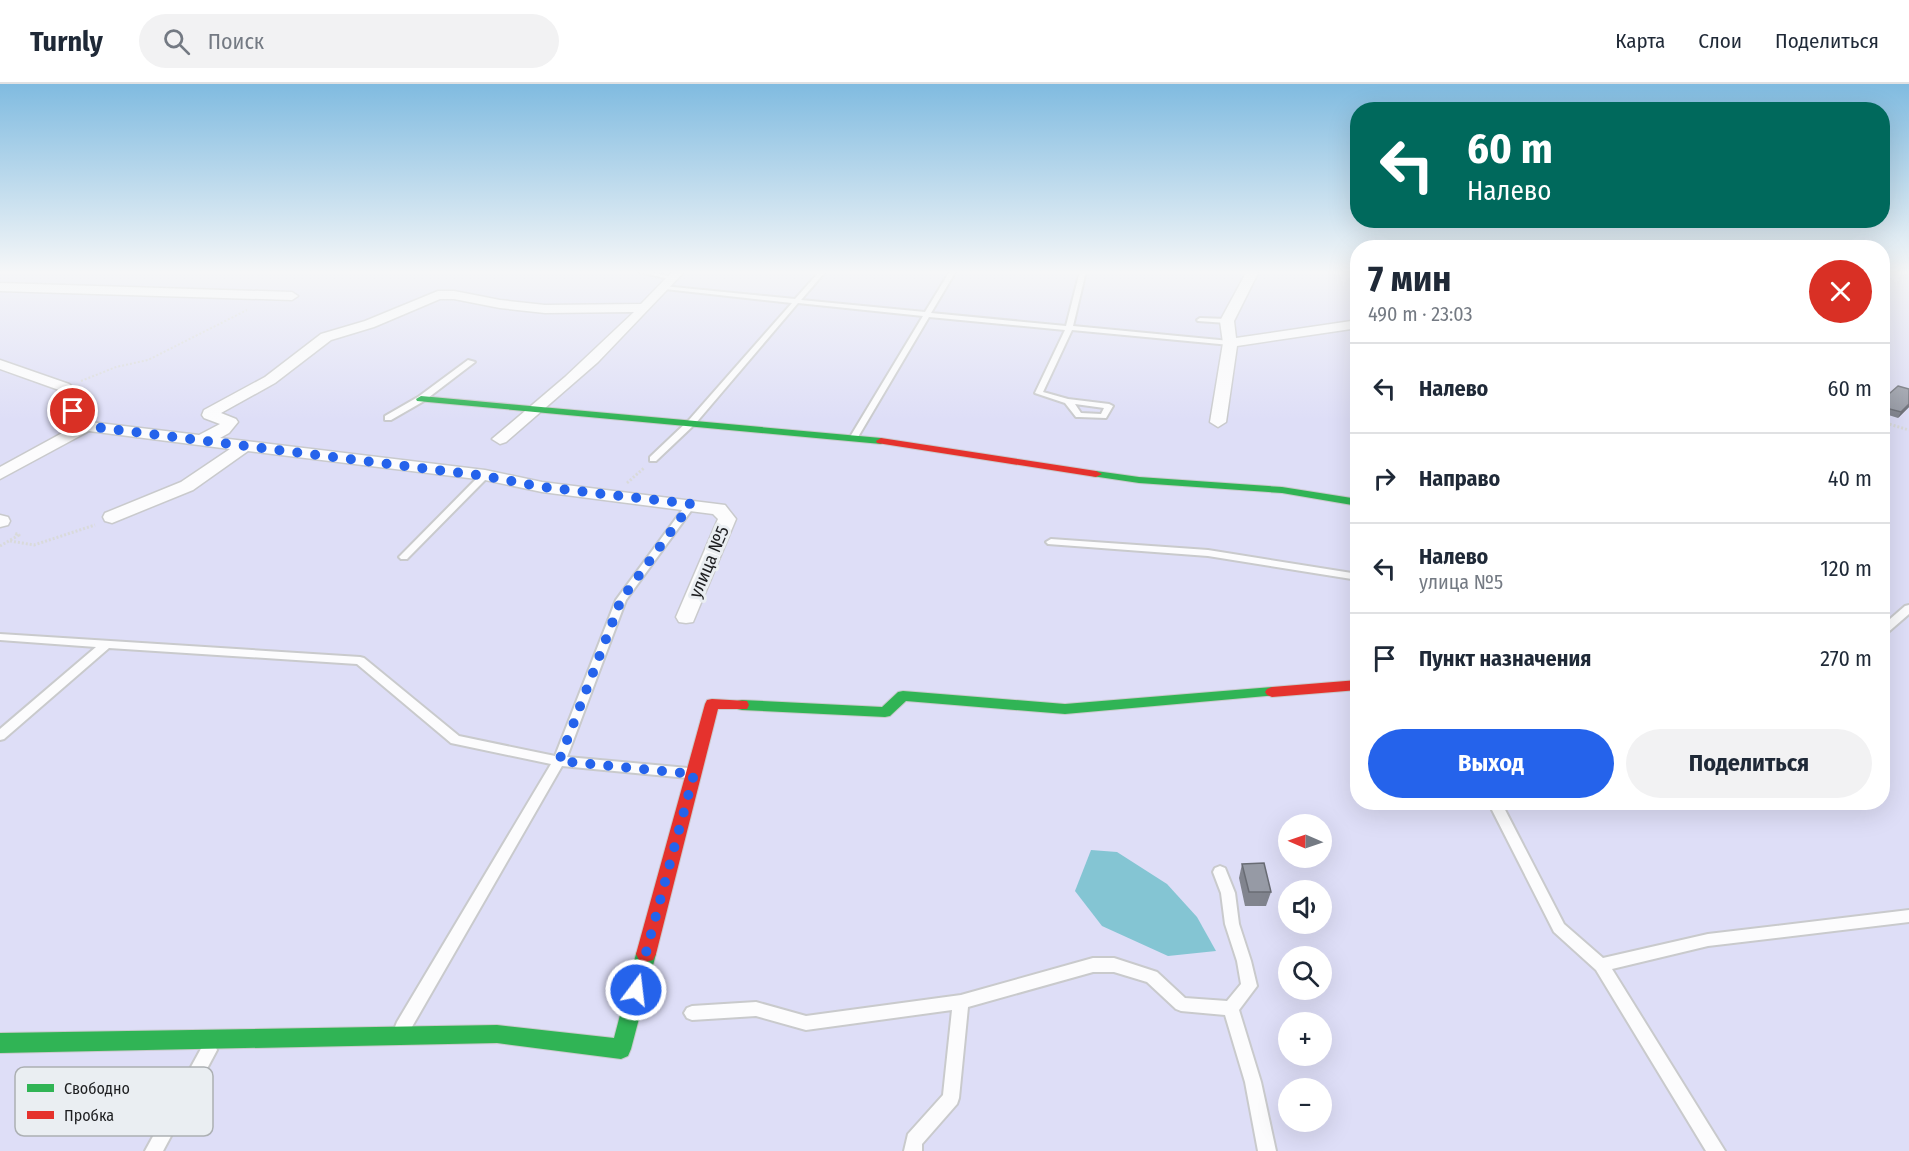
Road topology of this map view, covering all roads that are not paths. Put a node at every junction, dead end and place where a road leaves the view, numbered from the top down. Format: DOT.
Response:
graph roads {
  1 [pos="376,321"];
  2 [pos="631,321"];
  3 [pos="779,321"];
  4 [pos="922,321"];
  5 [pos="985,321"];
  6 [pos="1072,321"];
  7 [pos="1221,321"];
  8 [pos="1227,321"];
  9 [pos="1350,325"];
  10 [pos="1070,329"];
  11 [pos="1230,343"];
  12 [pos="471,362"];
  13 [pos="3,367"];
  14 [pos="421,399"];
  15 [pos="1068,401"];
  16 [pos="538,409"];
  17 [pos="388,418"];
  18 [pos="692,422"];
  19 [pos="1218,422"];
  20 [pos="86,426"];
  21 [pos="854,437"];
  22 [pos="500,439"];
  23 [pos="202,440"];
  24 [pos="246,445"];
  25 [pos="653,459"];
  26 [pos="0,474"];
  27 [pos="485,476"];
  28 [pos="1350,502"];
  29 [pos="691,504"];
  30 [pos="112,517"];
  31 [pos="1051,542"];
  32 [pos="404,557"];
  33 [pos="1350,576"];
  34 [pos="1909,608"];
  35 [pos="686,617"];
  36 [pos="1890,625"];
  37 [pos="0,637"];
  38 [pos="105,645"];
  39 [pos="1350,686"];
  40 [pos="0,736"];
  41 [pos="559,761"];
  42 [pos="694,774"];
  43 [pos="1498,810"];
  44 [pos="1220,872"];
  45 [pos="1909,916"];
  46 [pos="1601,965"];
  47 [pos="961,1002"];
  48 [pos="1231,1008"];
  49 [pos="692,1013"];
  50 [pos="398,1035"];
  51 [pos="215,1039"];
  52 [pos="0,1043"];
  53 [pos="200,1067"];
  54 [pos="162,1136"];
  55 [pos="154,1151"];
  56 [pos="913,1151"];
  57 [pos="1267,1151"];
  58 [pos="1716,1151"];
  1 -- 23 [label="street"];
  2 -- 16 [label="street"];
  3 -- 18 [label="lane"];
  4 -- 21 [label="lane"];
  5 -- 10 [label="lane"];
  6 -- 10 [label="lane"];
  7 -- 8 [label="lane"];
  8 -- 11 [label="street"];
  9 -- 11 [label="street"];
  10 -- 11 [label="lane"];
  10 -- 15 [label="lane"];
  11 -- 19 [label="street"];
  12 -- 14 [label="lane"];
  13 -- 20 [label="street"];
  14 -- 16 [label="street"];
  14 -- 17 [label="lane"];
  16 -- 18 [label="street"];
  16 -- 22 [label="street"];
  18 -- 21 [label="street"];
  18 -- 25 [label="lane"];
  20 -- 23 [label="street, улица №5"];
  20 -- 26 [label="street"];
  21 -- 28 [label="street"];
  23 -- 24 [label="street, улица №5"];
  24 -- 27 [label="street, улица №5"];
  24 -- 30 [label="street"];
  27 -- 29 [label="street, улица №5"];
  27 -- 32 [label="lane"];
  29 -- 35 [label="street, улица №5"];
  29 -- 41 [label="lane"];
  31 -- 33 [label="lane"];
  34 -- 36 [label="lane"];
  37 -- 38 [label="lane"];
  38 -- 40 [label="lane"];
  38 -- 41 [label="lane"];
  39 -- 42 [label="street"];
  41 -- 42 [label="lane"];
  41 -- 50 [label="lane"];
  42 -- 50 [label="street"];
  43 -- 46 [label="lane"];
  44 -- 48 [label="lane"];
  45 -- 46 [label="lane"];
  46 -- 58 [label="lane"];
  47 -- 48 [label="lane"];
  47 -- 49 [label="lane"];
  47 -- 56 [label="lane"];
  48 -- 57 [label="lane"];
  50 -- 51 [label="street"];
  51 -- 52 [label="street"];
  51 -- 53 [label="lane"];
  54 -- 55 [label="lane"];
}
